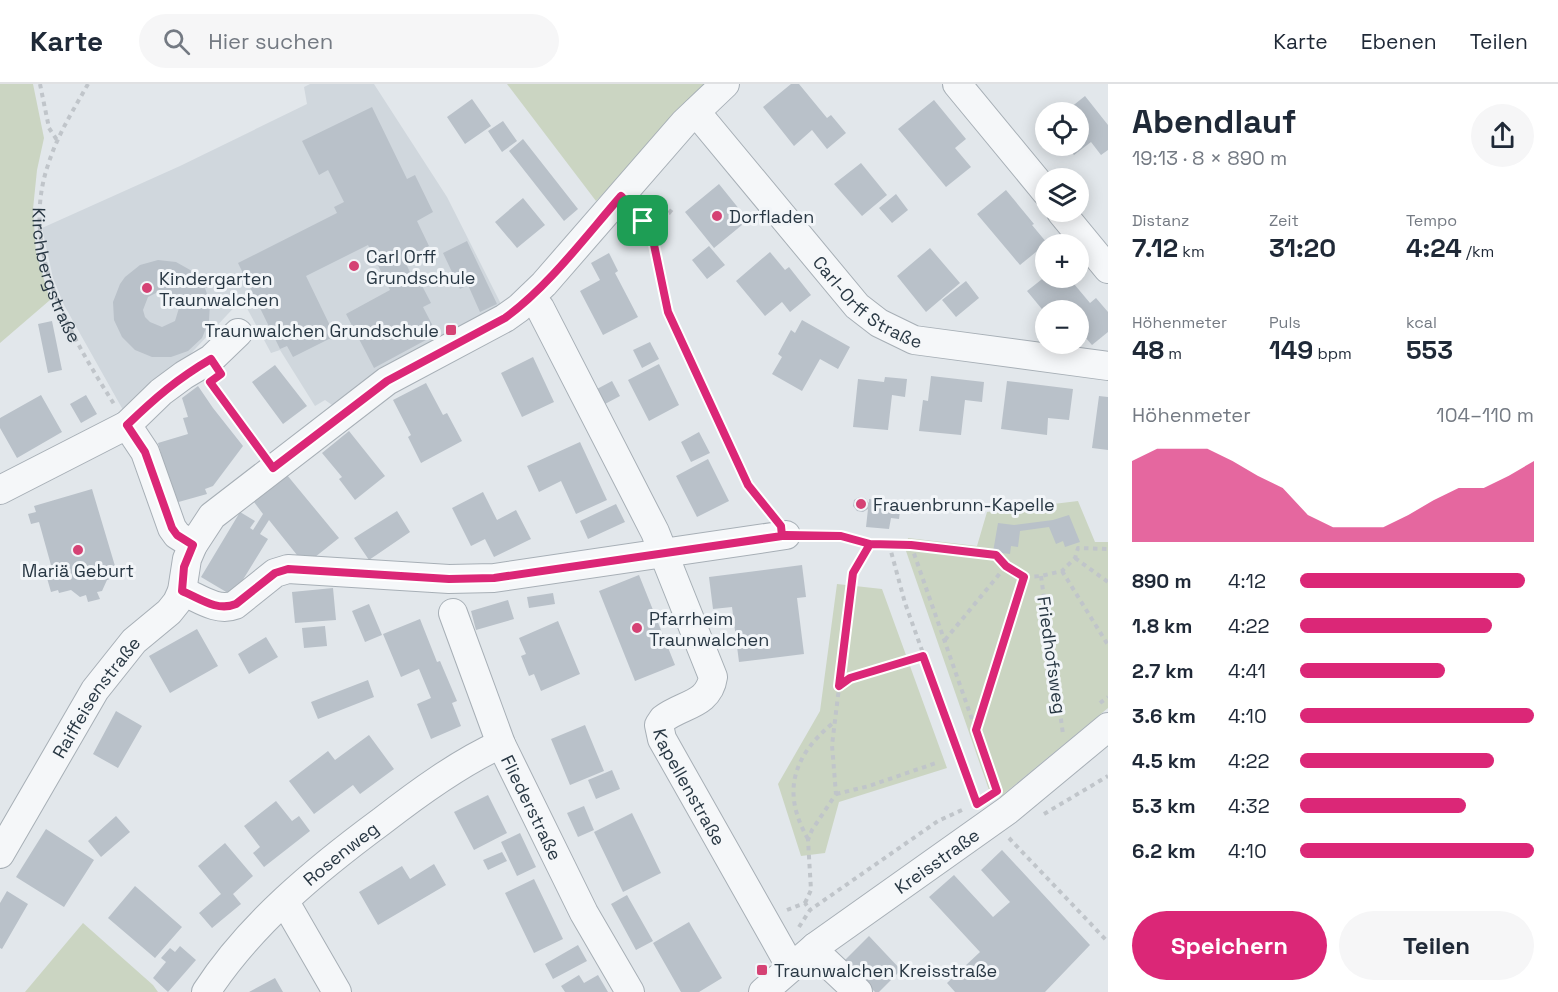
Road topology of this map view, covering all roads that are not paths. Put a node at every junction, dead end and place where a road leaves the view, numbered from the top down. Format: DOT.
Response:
graph roads {
  1 [pos="725,84"];
  2 [pos="957,84"];
  3 [pos="696,112"];
  4 [pos="1035,179"];
  5 [pos="1069,222"];
  6 [pos="1108,269"];
  7 [pos="531,297"];
  8 [pos="238,333"];
  9 [pos="1108,366"];
  10 [pos="127,425"];
  11 [pos="0,490"];
  12 [pos="784,536"];
  13 [pos="193,545"];
  14 [pos="664,552"];
  15 [pos="182,591"];
  16 [pos="453,613"];
  17 [pos="1104,716"];
  18 [pos="501,744"];
  19 [pos="0,854"];
  20 [pos="285,902"];
  21 [pos="815,947"];
  22 [pos="788,961"];
  23 [pos="206,992"];
  24 [pos="337,992"];
  25 [pos="630,992"];
  26 [pos="763,992"];
  27 [pos="858,992"];
  1 -- 3 [label="street, Raiffeisenstraße"];
  2 -- 4 [label="street"];
  3 -- 7 [label="street, Raiffeisenstraße"];
  3 -- 9 [label="street, Carl-Orff Straße"];
  5 -- 6 [label="street"];
  7 -- 13 [label="street, Raiffeisenstraße"];
  7 -- 14 [label="street, Kapellenstraße"];
  8 -- 10 [label="street"];
  10 -- 11 [label="street"];
  10 -- 13 [label="street"];
  12 -- 14 [label="street"];
  13 -- 15 [label="street, Raiffeisenstraße"];
  14 -- 15 [label="street"];
  14 -- 22 [label="street, Kapellenstraße"];
  15 -- 19 [label="street, Raiffeisenstraße"];
  16 -- 18 [label="street, Fliederstraße"];
  17 -- 21 [label="street, Kreisstraße"];
  18 -- 20 [label="street, Rosenweg"];
  18 -- 25 [label="street, Fliederstraße"];
  20 -- 23 [label="street, Rosenweg"];
  20 -- 24 [label="street"];
  21 -- 22 [label="street, Kreisstraße"];
  21 -- 27 [label="street"];
  22 -- 26 [label="street, Kreisstraße"];
}
